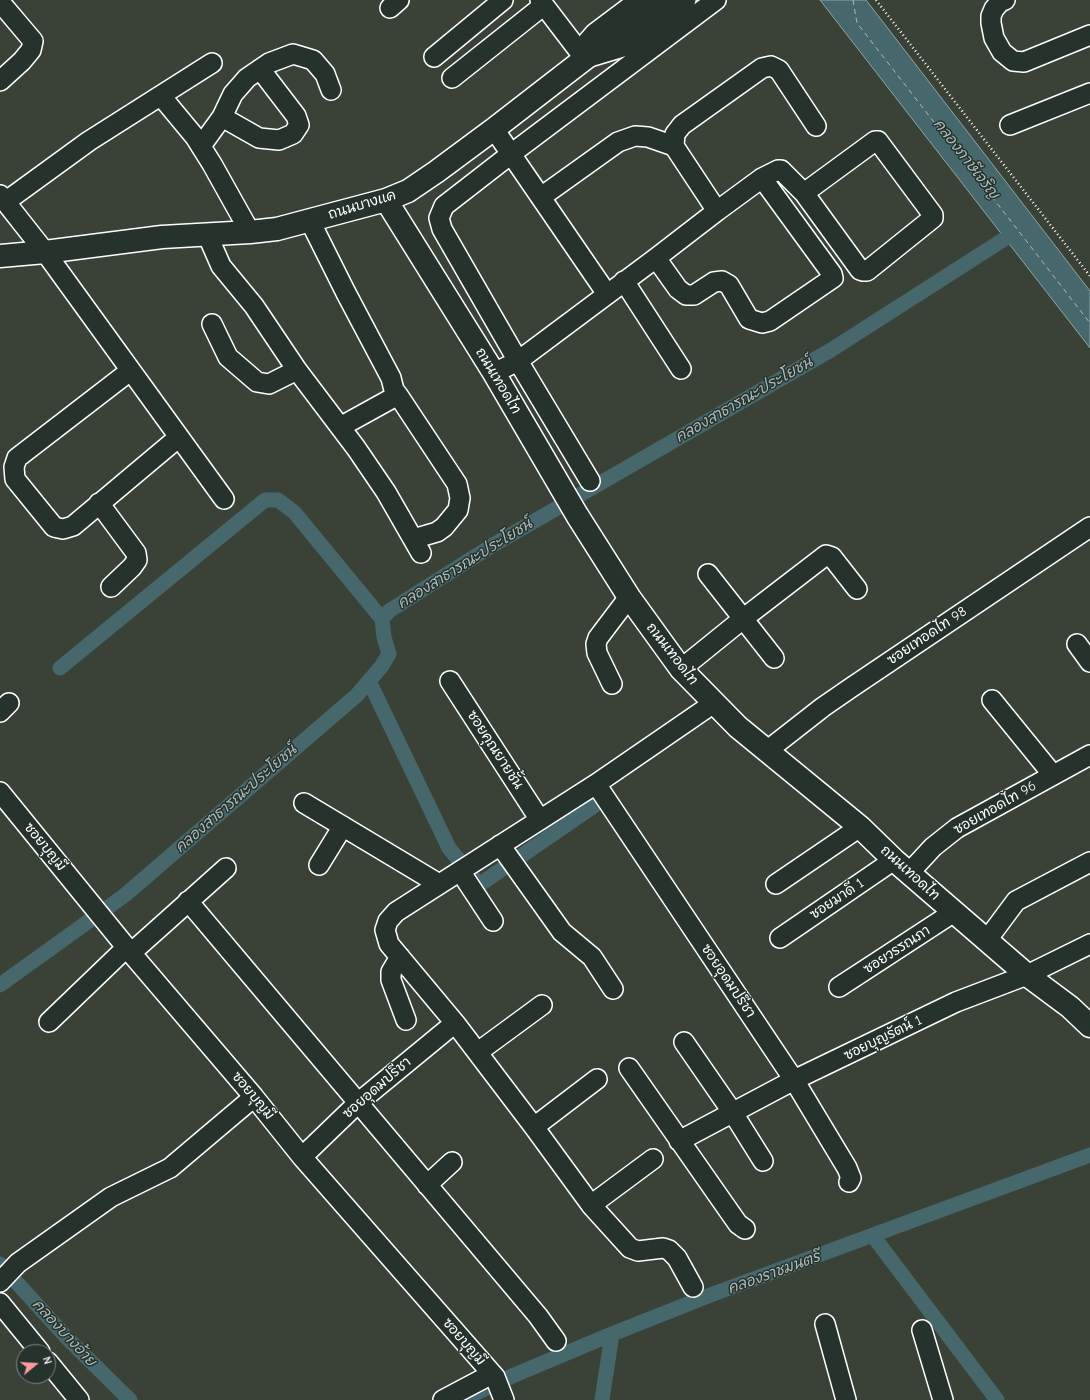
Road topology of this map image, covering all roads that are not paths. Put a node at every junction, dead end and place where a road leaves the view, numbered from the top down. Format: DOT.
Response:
graph roads {
  1 [pos="503,0"];
  2 [pos="638,0"];
  3 [pos="664,0"];
  4 [pos="686,0"];
  5 [pos="716,0"];
  6 [pos="1005,0"];
  7 [pos="0,2"];
  8 [pos="542,3"];
  9 [pos="1090,35"];
  10 [pos="434,57"];
  11 [pos="585,59"];
  12 [pos="212,63"];
  13 [pos="260,69"];
  14 [pos="452,78"];
  15 [pos="0,81"];
  16 [pos="331,90"];
  17 [pos="1090,93"];
  18 [pos="161,96"];
  19 [pos="222,117"];
  20 [pos="1010,125"];
  21 [pos="816,126"];
  22 [pos="494,129"];
  23 [pos="201,146"];
  24 [pos="674,146"];
  25 [pos="511,154"];
  26 [pos="762,178"];
  27 [pos="804,193"];
  28 [pos="541,197"];
  29 [pos="3,199"];
  30 [pos="386,200"];
  31 [pos="717,211"];
  32 [pos="310,221"];
  33 [pos="250,232"];
  34 [pos="206,234"];
  35 [pos="45,252"];
  36 [pos="0,256"];
  37 [pos="656,258"];
  38 [pos="624,281"];
  39 [pos="608,294"];
  40 [pos="212,324"];
  41 [pos="518,361"];
  42 [pos="681,369"];
  43 [pos="297,370"];
  44 [pos="130,371"];
  45 [pos="494,373"];
  46 [pos="398,396"];
  47 [pos="340,427"];
  48 [pos="179,437"];
  49 [pos="590,481"];
  50 [pos="224,499"];
  51 [pos="99,502"];
  52 [pos="1090,527"];
  53 [pos="708,574"];
  54 [pos="111,587"];
  55 [pos="857,589"];
  56 [pos="629,597"];
  57 [pos="744,618"];
  58 [pos="1077,644"];
  59 [pos="774,658"];
  60 [pos="1090,662"];
  61 [pos="681,669"];
  62 [pos="450,681"];
  63 [pos="612,684"];
  64 [pos="992,700"];
  65 [pos="714,703"];
  66 [pos="768,750"];
  67 [pos="1090,755"];
  68 [pos="1053,776"];
  69 [pos="596,784"];
  70 [pos="0,792"];
  71 [pos="304,803"];
  72 [pos="540,820"];
  73 [pos="343,826"];
  74 [pos="860,827"];
  75 [pos="500,845"];
  76 [pos="1090,862"];
  77 [pos="319,865"];
  78 [pos="902,866"];
  79 [pos="226,868"];
  80 [pos="460,871"];
  81 [pos="439,884"];
  82 [pos="776,884"];
  83 [pos="188,901"];
  84 [pos="954,912"];
  85 [pos="493,921"];
  86 [pos="780,938"];
  87 [pos="987,940"];
  88 [pos="1090,944"];
  89 [pos="129,950"];
  90 [pos="400,956"];
  91 [pos="1028,975"];
  92 [pos="840,987"];
  93 [pos="613,989"];
  94 [pos="542,1004"];
  95 [pos="406,1020"];
  96 [pos="49,1022"];
  97 [pos="455,1023"];
  98 [pos="1090,1026"];
  99 [pos="684,1042"];
  100 [pos="478,1052"];
  101 [pos="629,1068"];
  102 [pos="597,1079"];
  103 [pos="794,1080"];
  104 [pos="254,1097"];
  105 [pos="359,1102"];
  106 [pos="733,1113"];
  107 [pos="534,1127"];
  108 [pos="680,1141"];
  109 [pos="302,1157"];
  110 [pos="653,1159"];
  111 [pos="763,1161"];
  112 [pos="452,1162"];
  113 [pos="849,1182"];
  114 [pos="427,1186"];
  115 [pos="591,1205"];
  116 [pos="745,1230"];
  117 [pos="2,1279"];
  118 [pos="693,1287"];
  119 [pos="0,1303"];
  120 [pos="825,1324"];
  121 [pos="922,1330"];
  122 [pos="556,1341"];
  123 [pos="33,1344"];
  124 [pos="56,1372"];
  125 [pos="494,1375"];
  126 [pos="504,1398"];
  127 [pos="79,1400"];
  128 [pos="443,1400"];
  129 [pos="846,1400"];
  130 [pos="943,1400"];
  1 -- 10 [label="street"];
  2 -- 11 [label="street"];
  3 -- 11 [label="main road, ถนนบางแค"];
  4 -- 11 [label="street"];
  5 -- 25 [label="street"];
  6 -- 9 [label="street"];
  7 -- 15 [label="street"];
  8 -- 11 [label="street"];
  8 -- 14 [label="street"];
  11 -- 22 [label="main road, ถนนบางแค"];
  12 -- 18 [label="street"];
  13 -- 16 [label="street"];
  13 -- 19 [label="street"];
  13 -- 19 [label="street"];
  17 -- 20 [label="street"];
  18 -- 23 [label="street"];
  18 -- 29 [label="street"];
  19 -- 23 [label="street"];
  21 -- 24 [label="street"];
  22 -- 25 [label="street"];
  22 -- 30 [label="main road, ถนนบางแค"];
  23 -- 33 [label="street"];
  24 -- 28 [label="street"];
  24 -- 31 [label="street"];
  25 -- 28 [label="street"];
  25 -- 41 [label="street"];
  26 -- 27 [label="street"];
  26 -- 31 [label="street"];
  26 -- 37 [label="street"];
  27 -- 27 [label="street"];
  28 -- 39 [label="street"];
  29 -- 35 [label="street"];
  30 -- 32 [label="main road, ถนนบางแค"];
  30 -- 45 [label="main road, ถนนเทอดไท"];
  31 -- 37 [label="street"];
  32 -- 33 [label="main road, ถนนบางแค"];
  32 -- 46 [label="street"];
  33 -- 34 [label="main road, ถนนบางแค"];
  34 -- 35 [label="main road, ถนนบางแค"];
  34 -- 43 [label="street"];
  35 -- 36 [label="main road, ถนนบางแค"];
  35 -- 44 [label="street"];
  37 -- 38 [label="street"];
  38 -- 39 [label="street"];
  38 -- 42 [label="street"];
  39 -- 41 [label="street"];
  40 -- 43 [label="street"];
  41 -- 45 [label="street"];
  41 -- 49 [label="street"];
  43 -- 47 [label="street"];
  44 -- 48 [label="street"];
  44 -- 51 [label="street"];
  45 -- 56 [label="main road, ถนนเทอดไท"];
  46 -- 47 [label="street"];
  46 -- 47 [label="street"];
  48 -- 50 [label="street"];
  48 -- 51 [label="street"];
  51 -- 54 [label="street"];
  52 -- 66 [label="street, ซอยเทอดไท 98"];
  53 -- 57 [label="street"];
  55 -- 57 [label="street"];
  56 -- 61 [label="main road, ถนนเทอดไท"];
  56 -- 63 [label="street"];
  57 -- 59 [label="street"];
  57 -- 61 [label="street"];
  58 -- 60 [label="street"];
  61 -- 65 [label="main road, ถนนเทอดไท"];
  62 -- 72 [label="street, ซอยคุณยายชั้น"];
  64 -- 68 [label="street"];
  65 -- 66 [label="main road, ถนนเทอดไท"];
  65 -- 69 [label="street"];
  66 -- 74 [label="main road, ถนนเทอดไท"];
  67 -- 68 [label="street, ซอยเทอดไท 96"];
  68 -- 78 [label="street, ซอยเทอดไท 96"];
  69 -- 72 [label="street"];
  69 -- 103 [label="street, ซอยอุดมปรีชา"];
  70 -- 89 [label="street, ซอยบุญมี"];
  71 -- 73 [label="street"];
  72 -- 75 [label="street"];
  73 -- 77 [label="street"];
  73 -- 81 [label="street"];
  74 -- 78 [label="main road, ถนนเทอดไท"];
  74 -- 82 [label="street"];
  75 -- 80 [label="street"];
  75 -- 93 [label="street"];
  76 -- 87 [label="street"];
  78 -- 84 [label="main road, ถนนเทอดไท"];
  78 -- 86 [label="street, ซอยมาดี 1"];
  79 -- 83 [label="street"];
  80 -- 81 [label="street"];
  80 -- 85 [label="street"];
  81 -- 90 [label="street"];
  83 -- 89 [label="street"];
  83 -- 105 [label="street"];
  84 -- 87 [label="main road, ถนนเทอดไท"];
  84 -- 92 [label="street, ซอยวรรณภา"];
  87 -- 91 [label="main road, ถนนเทอดไท"];
  88 -- 91 [label="street, ซอยบุญรัตน์ 1"];
  89 -- 96 [label="street"];
  89 -- 104 [label="street, ซอยบุญมี"];
  90 -- 95 [label="street"];
  90 -- 97 [label="street"];
  91 -- 98 [label="main road, ถนนเทอดไท"];
  91 -- 103 [label="street, ซอยบุญรัตน์ 1"];
  94 -- 100 [label="street"];
  97 -- 100 [label="street"];
  97 -- 105 [label="street, ซอยอุดมปรีชา"];
  99 -- 106 [label="street"];
  100 -- 107 [label="street"];
  101 -- 108 [label="street"];
  102 -- 107 [label="street"];
  103 -- 106 [label="street, ซอยบุญรัตน์ 1"];
  103 -- 113 [label="street, ซอยอุดมปรีชา"];
  104 -- 109 [label="street, ซอยบุญมี"];
  104 -- 117 [label="street"];
  105 -- 109 [label="street, ซอยอุดมปรีชา"];
  105 -- 114 [label="street"];
  106 -- 108 [label="street, ซอยบุญรัตน์ 1"];
  106 -- 111 [label="street"];
  107 -- 115 [label="street"];
  108 -- 116 [label="street"];
  109 -- 125 [label="street, ซอยบุญมี"];
  110 -- 115 [label="street"];
  112 -- 114 [label="street"];
  114 -- 122 [label="street"];
  115 -- 118 [label="street"];
  119 -- 123 [label="street"];
  120 -- 129 [label="street"];
  121 -- 130 [label="street"];
  124 -- 127 [label="street"];
  125 -- 126 [label="street, ซอยบุญมี"];
  125 -- 128 [label="street"];
}
